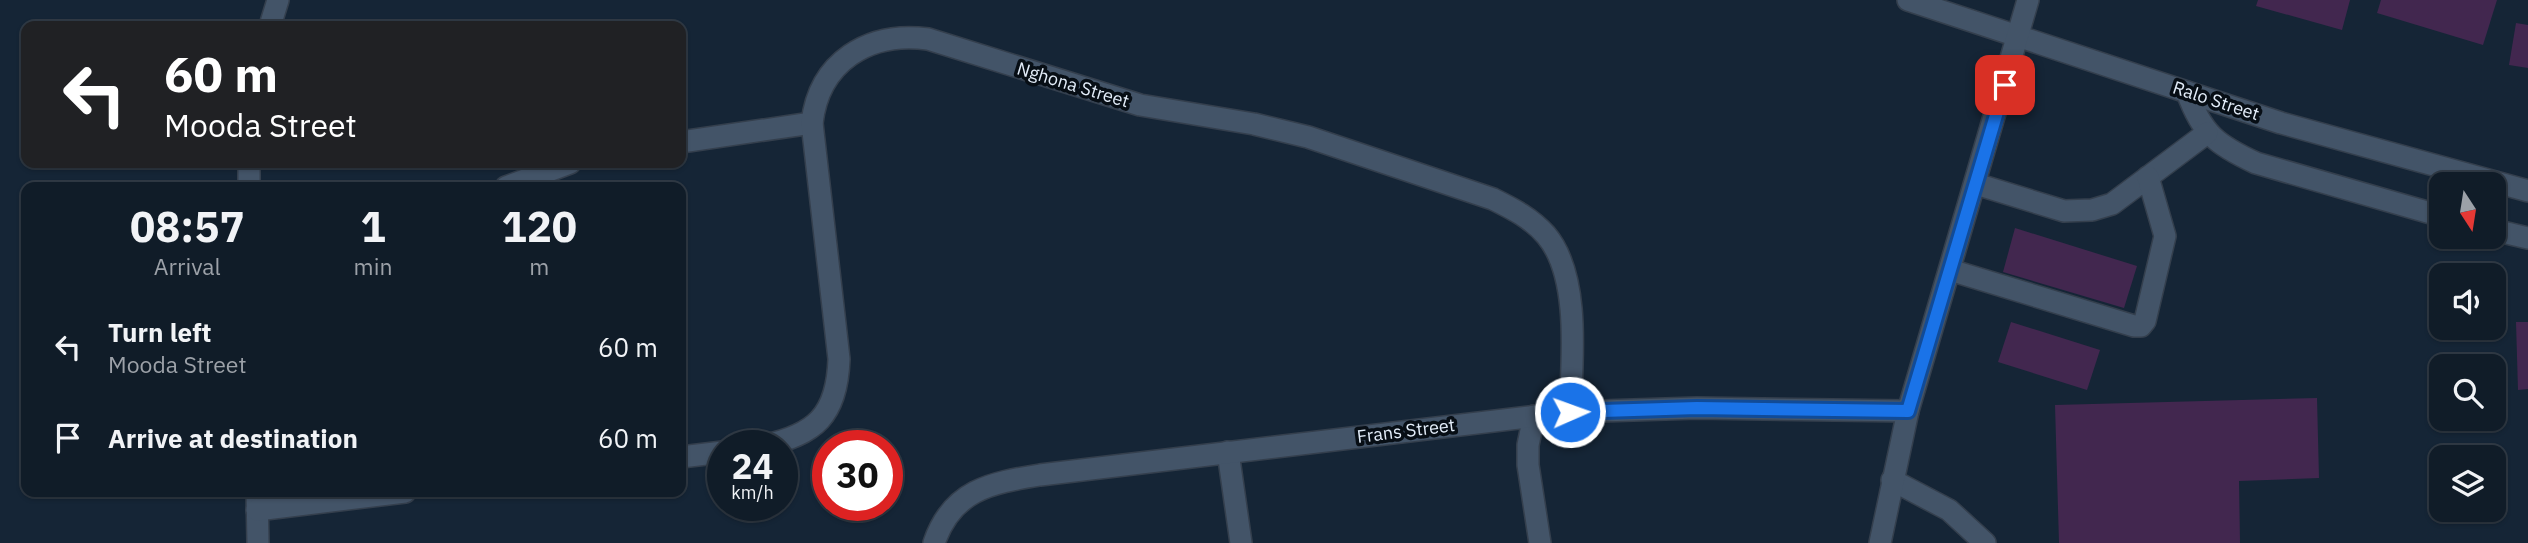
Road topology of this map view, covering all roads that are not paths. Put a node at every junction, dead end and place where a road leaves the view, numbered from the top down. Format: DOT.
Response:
graph roads {
  1 [pos="278,0"];
  2 [pos="1908,0"];
  3 [pos="2028,0"];
  4 [pos="272,21"];
  5 [pos="2020,36"];
  6 [pos="2187,92"];
  7 [pos="812,123"];
  8 [pos="2207,133"];
  9 [pos="686,141"];
  10 [pos="557,168"];
  11 [pos="2148,177"];
  12 [pos="519,182"];
  13 [pos="1976,184"];
  14 [pos="2528,191"];
  15 [pos="2429,213"];
  16 [pos="2506,233"];
  17 [pos="2528,238"];
  18 [pos="1950,270"];
  19 [pos="1908,411"];
  20 [pos="1570,412"];
  21 [pos="1534,416"];
  22 [pos="798,437"];
  23 [pos="1228,453"];
  24 [pos="707,454"];
  25 [pos="686,456"];
  26 [pos="1892,480"];
  27 [pos="323,497"];
  28 [pos="257,501"];
  29 [pos="258,543"];
  30 [pos="934,543"];
  31 [pos="1241,543"];
  32 [pos="1540,543"];
  33 [pos="1880,543"];
  34 [pos="1985,543"];
  1 -- 4 [label="street"];
  2 -- 5 [label="street, Ralo Street"];
  3 -- 5 [label="street"];
  5 -- 6 [label="street, Ralo Street"];
  5 -- 13 [label="street"];
  6 -- 8 [label="street"];
  6 -- 14 [label="street, Ralo Street"];
  7 -- 9 [label="street"];
  7 -- 20 [label="street, Nghona Street"];
  7 -- 22 [label="street, Nghona Street"];
  8 -- 11 [label="street"];
  8 -- 15 [label="street"];
  10 -- 12 [label="street"];
  11 -- 13 [label="street"];
  11 -- 18 [label="street"];
  13 -- 18 [label="street"];
  16 -- 17 [label="street"];
  18 -- 19 [label="street"];
  19 -- 20 [label="street, Frans Street"];
  19 -- 26 [label="street"];
  20 -- 21 [label="street, Frans Street"];
  21 -- 23 [label="street, Frans Street"];
  21 -- 32 [label="street"];
  23 -- 30 [label="street, Frans Street"];
  23 -- 31 [label="street"];
  24 -- 25 [label="street"];
  26 -- 33 [label="street"];
  26 -- 34 [label="street"];
  27 -- 28 [label="street"];
  28 -- 29 [label="street"];
}
